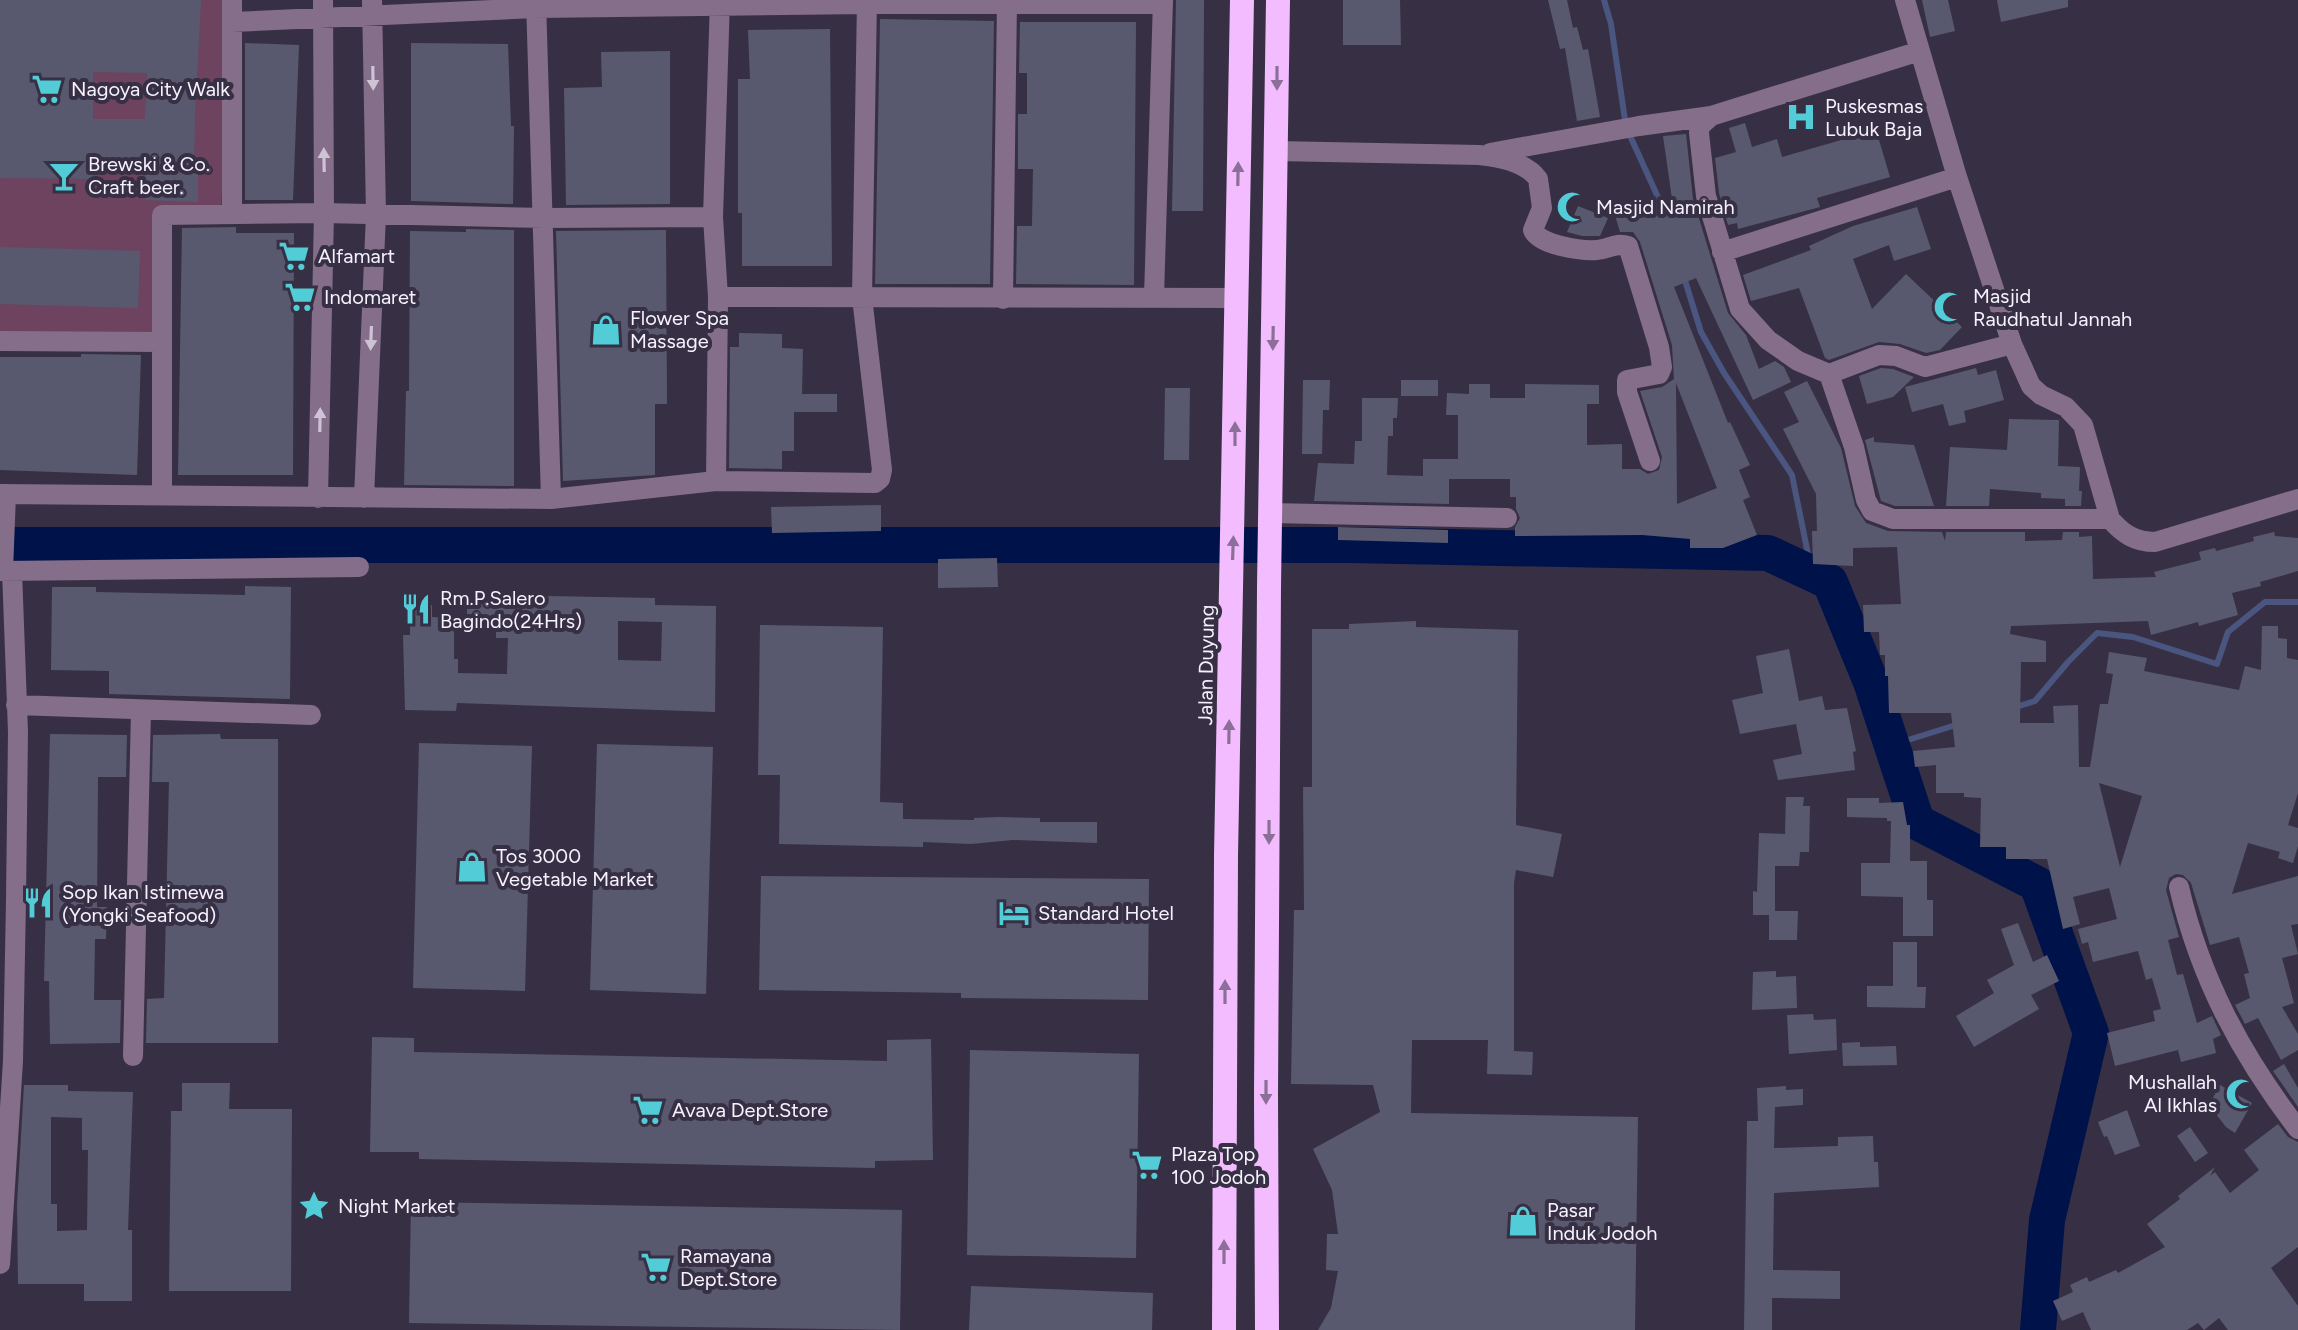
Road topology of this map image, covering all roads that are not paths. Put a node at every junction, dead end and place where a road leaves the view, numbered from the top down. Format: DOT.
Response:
graph roads {
  1 [pos="232,0"];
  2 [pos="1242,0"];
  3 [pos="1278,0"];
  4 [pos="1905,0"];
  5 [pos="867,2"];
  6 [pos="1007,2"];
  7 [pos="1163,2"];
  8 [pos="720,3"];
  9 [pos="536,4"];
  10 [pos="372,8"];
  11 [pos="322,10"];
  12 [pos="232,22"];
  13 [pos="1920,51"];
  14 [pos="1711,116"];
  15 [pos="1276,151"];
  16 [pos="1479,155"];
  17 [pos="1957,177"];
  18 [pos="324,213"];
  19 [pos="376,214"];
  20 [pos="232,215"];
  21 [pos="713,217"];
  22 [pos="544,218"];
  23 [pos="1722,252"];
  24 [pos="718,297"];
  25 [pos="862,297"];
  26 [pos="1154,297"];
  27 [pos="1236,298"];
  28 [pos="1003,299"];
  29 [pos="0,341"];
  30 [pos="162,342"];
  31 [pos="2012,344"];
  32 [pos="1829,374"];
  33 [pos="1650,461"];
  34 [pos="716,481"];
  35 [pos="3,494"];
  36 [pos="162,494"];
  37 [pos="318,498"];
  38 [pos="364,498"];
  39 [pos="551,499"];
  40 [pos="2298,499"];
  41 [pos="1270,518"];
  42 [pos="1507,518"];
  43 [pos="2110,519"];
  44 [pos="359,567"];
  45 [pos="4,569"];
  46 [pos="16,705"];
  47 [pos="141,711"];
  48 [pos="311,715"];
  49 [pos="9,732"];
  50 [pos="2179,887"];
  51 [pos="8,900"];
  52 [pos="133,1056"];
  53 [pos="7,1061"];
  54 [pos="2298,1129"];
  55 [pos="0,1242"];
  56 [pos="0,1264"];
  57 [pos="1224,1329"];
  58 [pos="1265,1330"];
  1 -- 12 [label="street"];
  27 -- 2 [label="highway, Jalan Duyung, one-way"];
  3 -- 15 [label="highway, one-way"];
  4 -- 13 [label="street"];
  5 -- 6 [label="street"];
  5 -- 8 [label="street"];
  5 -- 25 [label="street"];
  6 -- 7 [label="street"];
  6 -- 28 [label="street"];
  7 -- 26 [label="street"];
  8 -- 9 [label="street"];
  8 -- 21 [label="street"];
  9 -- 10 [label="street"];
  9 -- 22 [label="street"];
  10 -- 11 [label="street"];
  10 -- 19 [label="street, one-way"];
  11 -- 12 [label="street"];
  18 -- 11 [label="street, one-way"];
  12 -- 20 [label="street"];
  13 -- 14 [label="street"];
  13 -- 17 [label="street"];
  14 -- 16 [label="street"];
  14 -- 23 [label="street"];
  15 -- 16 [label="street"];
  15 -- 41 [label="highway, one-way"];
  16 -- 33 [label="street"];
  17 -- 23 [label="street"];
  17 -- 31 [label="street"];
  18 -- 19 [label="street"];
  18 -- 20 [label="street"];
  37 -- 18 [label="street, one-way"];
  19 -- 22 [label="street"];
  19 -- 38 [label="street, one-way"];
  20 -- 30 [label="street"];
  21 -- 22 [label="street"];
  21 -- 24 [label="street"];
  22 -- 39 [label="street"];
  23 -- 32 [label="street"];
  24 -- 25 [label="street"];
  24 -- 34 [label="street"];
  25 -- 28 [label="street"];
  25 -- 34 [label="street"];
  26 -- 27 [label="street"];
  26 -- 28 [label="street"];
  57 -- 27 [label="highway, Jalan Duyung, one-way"];
  29 -- 30 [label="street"];
  30 -- 36 [label="street"];
  31 -- 32 [label="street"];
  31 -- 43 [label="street"];
  32 -- 43 [label="street"];
  34 -- 39 [label="street"];
  35 -- 36 [label="street"];
  35 -- 45 [label="street"];
  36 -- 37 [label="street"];
  37 -- 38 [label="street"];
  38 -- 39 [label="street"];
  40 -- 43 [label="street"];
  41 -- 42 [label="street"];
  41 -- 58 [label="highway, one-way"];
  44 -- 45 [label="street"];
  45 -- 46 [label="street"];
  46 -- 47 [label="street"];
  46 -- 49 [label="street"];
  47 -- 48 [label="street"];
  47 -- 52 [label="street"];
  49 -- 51 [label="street"];
  50 -- 54 [label="street"];
  51 -- 53 [label="street"];
  53 -- 55 [label="street"];
  55 -- 56 [label="street"];
  57 -- 58 [label="highway"];
}
